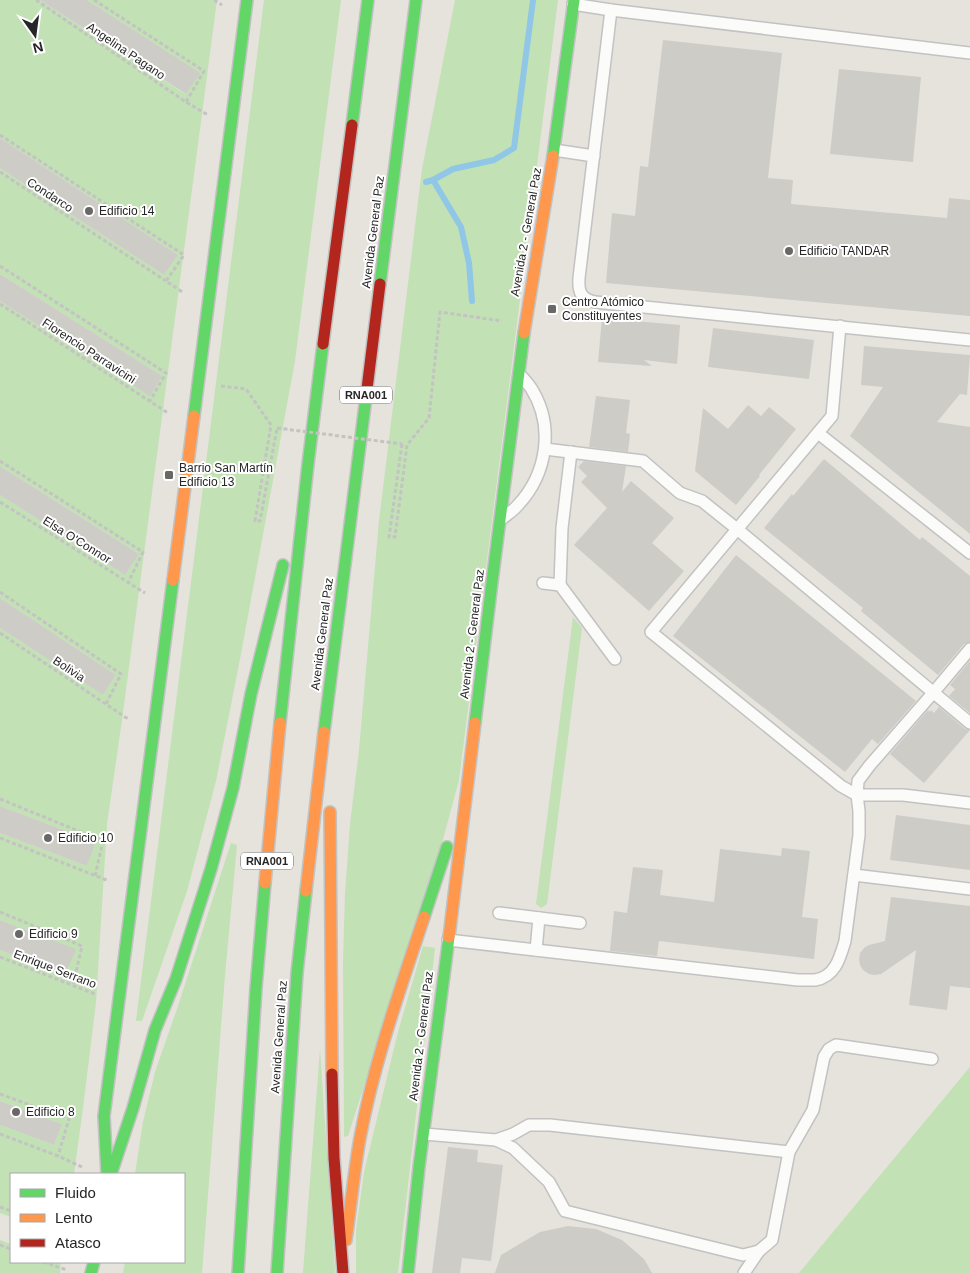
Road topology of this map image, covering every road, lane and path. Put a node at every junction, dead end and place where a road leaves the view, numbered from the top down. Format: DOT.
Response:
graph roads {
  1 [pos="36,0"];
  2 [pos="94,0"];
  3 [pos="214,0"];
  4 [pos="247,0"];
  5 [pos="368,0"];
  6 [pos="416,0"];
  7 [pos="573,2"];
  8 [pos="222,6"];
  9 [pos="612,10"];
  10 [pos="421,44"];
  11 [pos="970,53"];
  12 [pos="404,97"];
  13 [pos="186,102"];
  14 [pos="208,114"];
  15 [pos="0,135"];
  16 [pos="554,150"];
  17 [pos="594,156"];
  18 [pos="0,172"];
  19 [pos="0,266"];
  20 [pos="166,281"];
  21 [pos="184,294"];
  22 [pos="0,304"];
  23 [pos="525,324"];
  24 [pos="840,326"];
  25 [pos="970,340"];
  26 [pos="518,372"];
  27 [pos="198,384"];
  28 [pos="150,401"];
  29 [pos="168,413"];
  30 [pos="818,433"];
  31 [pos="545,449"];
  32 [pos="571,452"];
  33 [pos="0,461"];
  34 [pos="308,464"];
  35 [pos="0,502"];
  36 [pos="500,520"];
  37 [pos="737,529"];
  38 [pos="970,553"];
  39 [pos="128,583"];
  40 [pos="542,583"];
  41 [pos="560,585"];
  42 [pos="0,592"];
  43 [pos="145,594"];
  44 [pos="0,633"];
  45 [pos="970,649"];
  46 [pos="615,659"];
  47 [pos="329,693"];
  48 [pos="933,693"];
  49 [pos="106,704"];
  50 [pos="128,719"];
  51 [pos="970,723"];
  52 [pos="468,777"];
  53 [pos="330,782"];
  54 [pos="857,794"];
  55 [pos="0,799"];
  56 [pos="330,802"];
  57 [pos="970,803"];
  58 [pos="0,838"];
  59 [pos="854,875"];
  60 [pos="95,876"];
  61 [pos="109,881"];
  62 [pos="970,889"];
  63 [pos="0,912"];
  64 [pos="499,913"];
  65 [pos="539,918"];
  66 [pos="580,923"];
  67 [pos="448,940"];
  68 [pos="536,950"];
  69 [pos="0,957"];
  70 [pos="73,985"];
  71 [pos="103,997"];
  72 [pos="932,1059"];
  73 [pos="0,1094"];
  74 [pos="0,1134"];
  75 [pos="423,1134"];
  76 [pos="496,1140"];
  77 [pos="789,1152"];
  78 [pos="58,1156"];
  79 [pos="82,1167"];
  80 [pos="107,1173"];
  81 [pos="111,1173"];
  82 [pos="759,1251"];
  83 [pos="343,1258"];
  84 [pos="49,1263"];
  85 [pos="67,1270"];
  86 [pos="238,1273"];
  87 [pos="277,1273"];
  88 [pos="343,1273"];
  89 [pos="408,1273"];
  90 [pos="744,1273"];
  1 -- 13 [label="path, Angelina Pagano"];
  2 -- 13 [label="path"];
  3 -- 8 [label="path"];
  4 -- 27 [label="main road"];
  5 -- 34 [label="main road, Avenida General Paz / RNA001"];
  6 -- 12 [label="main road, Avenida General Paz / RNA001"];
  7 -- 9 [label="lane"];
  7 -- 16 [label="main road, Avenida 2 - General Paz"];
  9 -- 11 [label="lane"];
  9 -- 17 [label="lane"];
  10 -- 12 [label="main road"];
  12 -- 47 [label="main road, Avenida General Paz / RNA001"];
  13 -- 14 [label="path, Angelina Pagano"];
  15 -- 20 [label="path"];
  16 -- 17 [label="lane"];
  16 -- 23 [label="main road, Avenida 2 - General Paz"];
  17 -- 24 [label="lane"];
  18 -- 20 [label="path, Condarco"];
  19 -- 28 [label="path"];
  20 -- 21 [label="path, Condarco"];
  22 -- 28 [label="path, Florencio Parravicini"];
  23 -- 26 [label="main road, Avenida 2 - General Paz"];
  23 -- 27 [label="path, bridge"];
  24 -- 25 [label="lane"];
  24 -- 30 [label="lane"];
  26 -- 31 [label="lane"];
  26 -- 36 [label="main road, Avenida 2 - General Paz"];
  27 -- 80 [label="main road"];
  28 -- 29 [label="path, Florencio Parravicini"];
  30 -- 37 [label="lane"];
  30 -- 38 [label="lane"];
  31 -- 32 [label="lane"];
  31 -- 36 [label="lane"];
  32 -- 37 [label="lane"];
  32 -- 41 [label="lane"];
  33 -- 39 [label="path"];
  34 -- 81 [label="main road"];
  34 -- 86 [label="main road, Avenida General Paz / RNA001"];
  35 -- 39 [label="path, Elsa O'Connor"];
  36 -- 52 [label="main road, Avenida 2 - General Paz"];
  37 -- 48 [label="lane"];
  37 -- 54 [label="lane"];
  39 -- 43 [label="path, Elsa O'Connor"];
  40 -- 41 [label="lane"];
  41 -- 46 [label="lane"];
  42 -- 49 [label="path"];
  44 -- 49 [label="path, Bolivia"];
  45 -- 48 [label="lane"];
  47 -- 53 [label="main road"];
  47 -- 87 [label="main road, Avenida General Paz / RNA001"];
  48 -- 51 [label="lane"];
  48 -- 54 [label="lane"];
  49 -- 50 [label="path, Bolivia"];
  52 -- 67 [label="main road, Avenida 2 - General Paz"];
  52 -- 83 [label="main road"];
  54 -- 57 [label="lane"];
  54 -- 59 [label="lane"];
  55 -- 60 [label="path"];
  56 -- 83 [label="main road"];
  58 -- 60 [label="path"];
  59 -- 62 [label="lane"];
  59 -- 68 [label="lane"];
  60 -- 61 [label="path"];
  63 -- 70 [label="path"];
  64 -- 65 [label="lane"];
  65 -- 66 [label="lane"];
  65 -- 68 [label="lane"];
  67 -- 68 [label="lane"];
  67 -- 75 [label="main road, Avenida 2 - General Paz"];
  69 -- 70 [label="path, Enrique Serrano"];
  70 -- 71 [label="path, Enrique Serrano"];
  72 -- 77 [label="lane"];
  73 -- 78 [label="path"];
  74 -- 78 [label="path"];
  75 -- 76 [label="lane"];
  75 -- 89 [label="main road, Avenida 2 - General Paz"];
  76 -- 77 [label="lane"];
  76 -- 82 [label="lane"];
  77 -- 82 [label="lane"];
  78 -- 79 [label="path"];
  82 -- 90 [label="lane"];
  83 -- 88 [label="main road"];
  84 -- 85 [label="path"];
}
